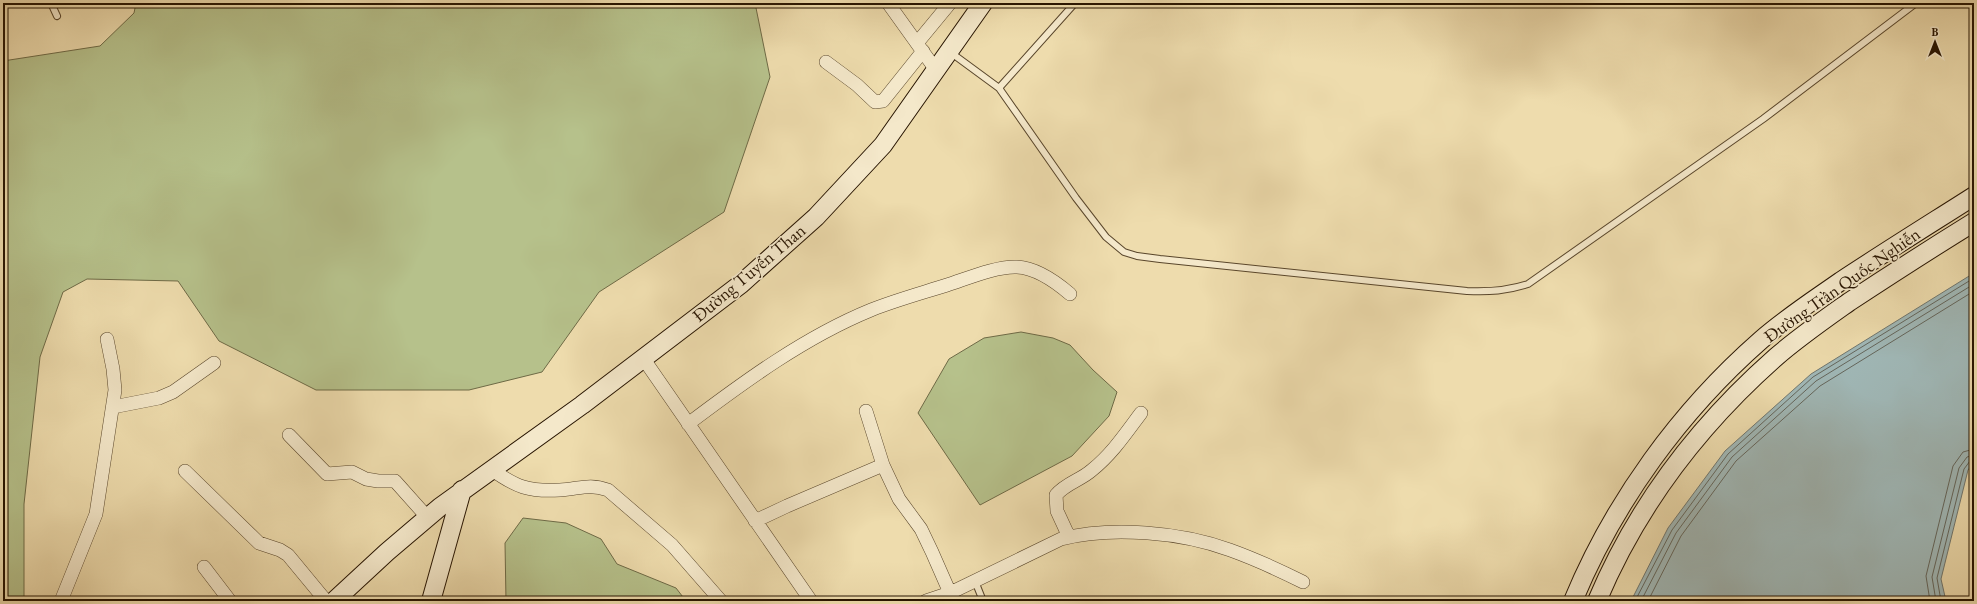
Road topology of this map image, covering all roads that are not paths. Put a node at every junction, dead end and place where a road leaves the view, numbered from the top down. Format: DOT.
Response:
graph roads {
  1 [pos="51,3"];
  2 [pos="888,3"];
  3 [pos="950,3"];
  4 [pos="983,3"];
  5 [pos="1075,3"];
  6 [pos="1916,3"];
  7 [pos="57,16"];
  8 [pos="920,47"];
  9 [pos="954,55"];
  10 [pos="826,62"];
  11 [pos="936,70"];
  12 [pos="999,88"];
  13 [pos="1974,196"];
  14 [pos="1974,222"];
  15 [pos="1070,294"];
  16 [pos="107,339"];
  17 [pos="643,358"];
  18 [pos="214,363"];
  19 [pos="113,407"];
  20 [pos="866,411"];
  21 [pos="1141,413"];
  22 [pos="688,424"];
  23 [pos="289,434"];
  24 [pos="884,465"];
  25 [pos="491,469"];
  26 [pos="185,471"];
  27 [pos="462,490"];
  28 [pos="428,518"];
  29 [pos="755,521"];
  30 [pos="1069,537"];
  31 [pos="204,567"];
  32 [pos="975,581"];
  33 [pos="1303,582"];
  34 [pos="950,593"];
  35 [pos="61,601"];
  36 [pos="230,601"];
  37 [pos="326,601"];
  38 [pos="334,601"];
  39 [pos="431,601"];
  40 [pos="721,601"];
  41 [pos="811,601"];
  42 [pos="926,601"];
  43 [pos="983,601"];
  44 [pos="1573,601"];
  45 [pos="1597,601"];
  1 -- 7 [label="lane"];
  2 -- 8 [label="street"];
  3 -- 8 [label="street"];
  4 -- 9 [label="main road, Đường Tuyển Than"];
  5 -- 12 [label="lane"];
  6 -- 12 [label="lane"];
  8 -- 10 [label="street"];
  8 -- 11 [label="street"];
  9 -- 11 [label="main road, Đường Tuyển Than"];
  9 -- 12 [label="lane"];
  11 -- 17 [label="main road, Đường Tuyển Than"];
  13 -- 44 [label="main road, Đường Trần Quốc Nghiễn"];
  14 -- 45 [label="main road, Đường Trần Quốc Nghiễn"];
  15 -- 22 [label="street"];
  16 -- 19 [label="street"];
  17 -- 22 [label="street"];
  17 -- 25 [label="main road, Đường Tuyển Than"];
  18 -- 19 [label="street"];
  19 -- 35 [label="street"];
  20 -- 24 [label="street"];
  21 -- 30 [label="street"];
  22 -- 29 [label="street"];
  23 -- 28 [label="street"];
  24 -- 29 [label="street"];
  24 -- 34 [label="street"];
  25 -- 27 [label="main road, Đường Tuyển Than"];
  25 -- 40 [label="street"];
  26 -- 37 [label="street"];
  27 -- 28 [label="main road, Đường Tuyển Than"];
  27 -- 39 [label="main road"];
  28 -- 38 [label="main road, Đường Tuyển Than"];
  29 -- 41 [label="street"];
  30 -- 32 [label="street"];
  30 -- 33 [label="street"];
  31 -- 36 [label="street"];
  32 -- 34 [label="street"];
  32 -- 43 [label="lane"];
  34 -- 42 [label="street"];
}
